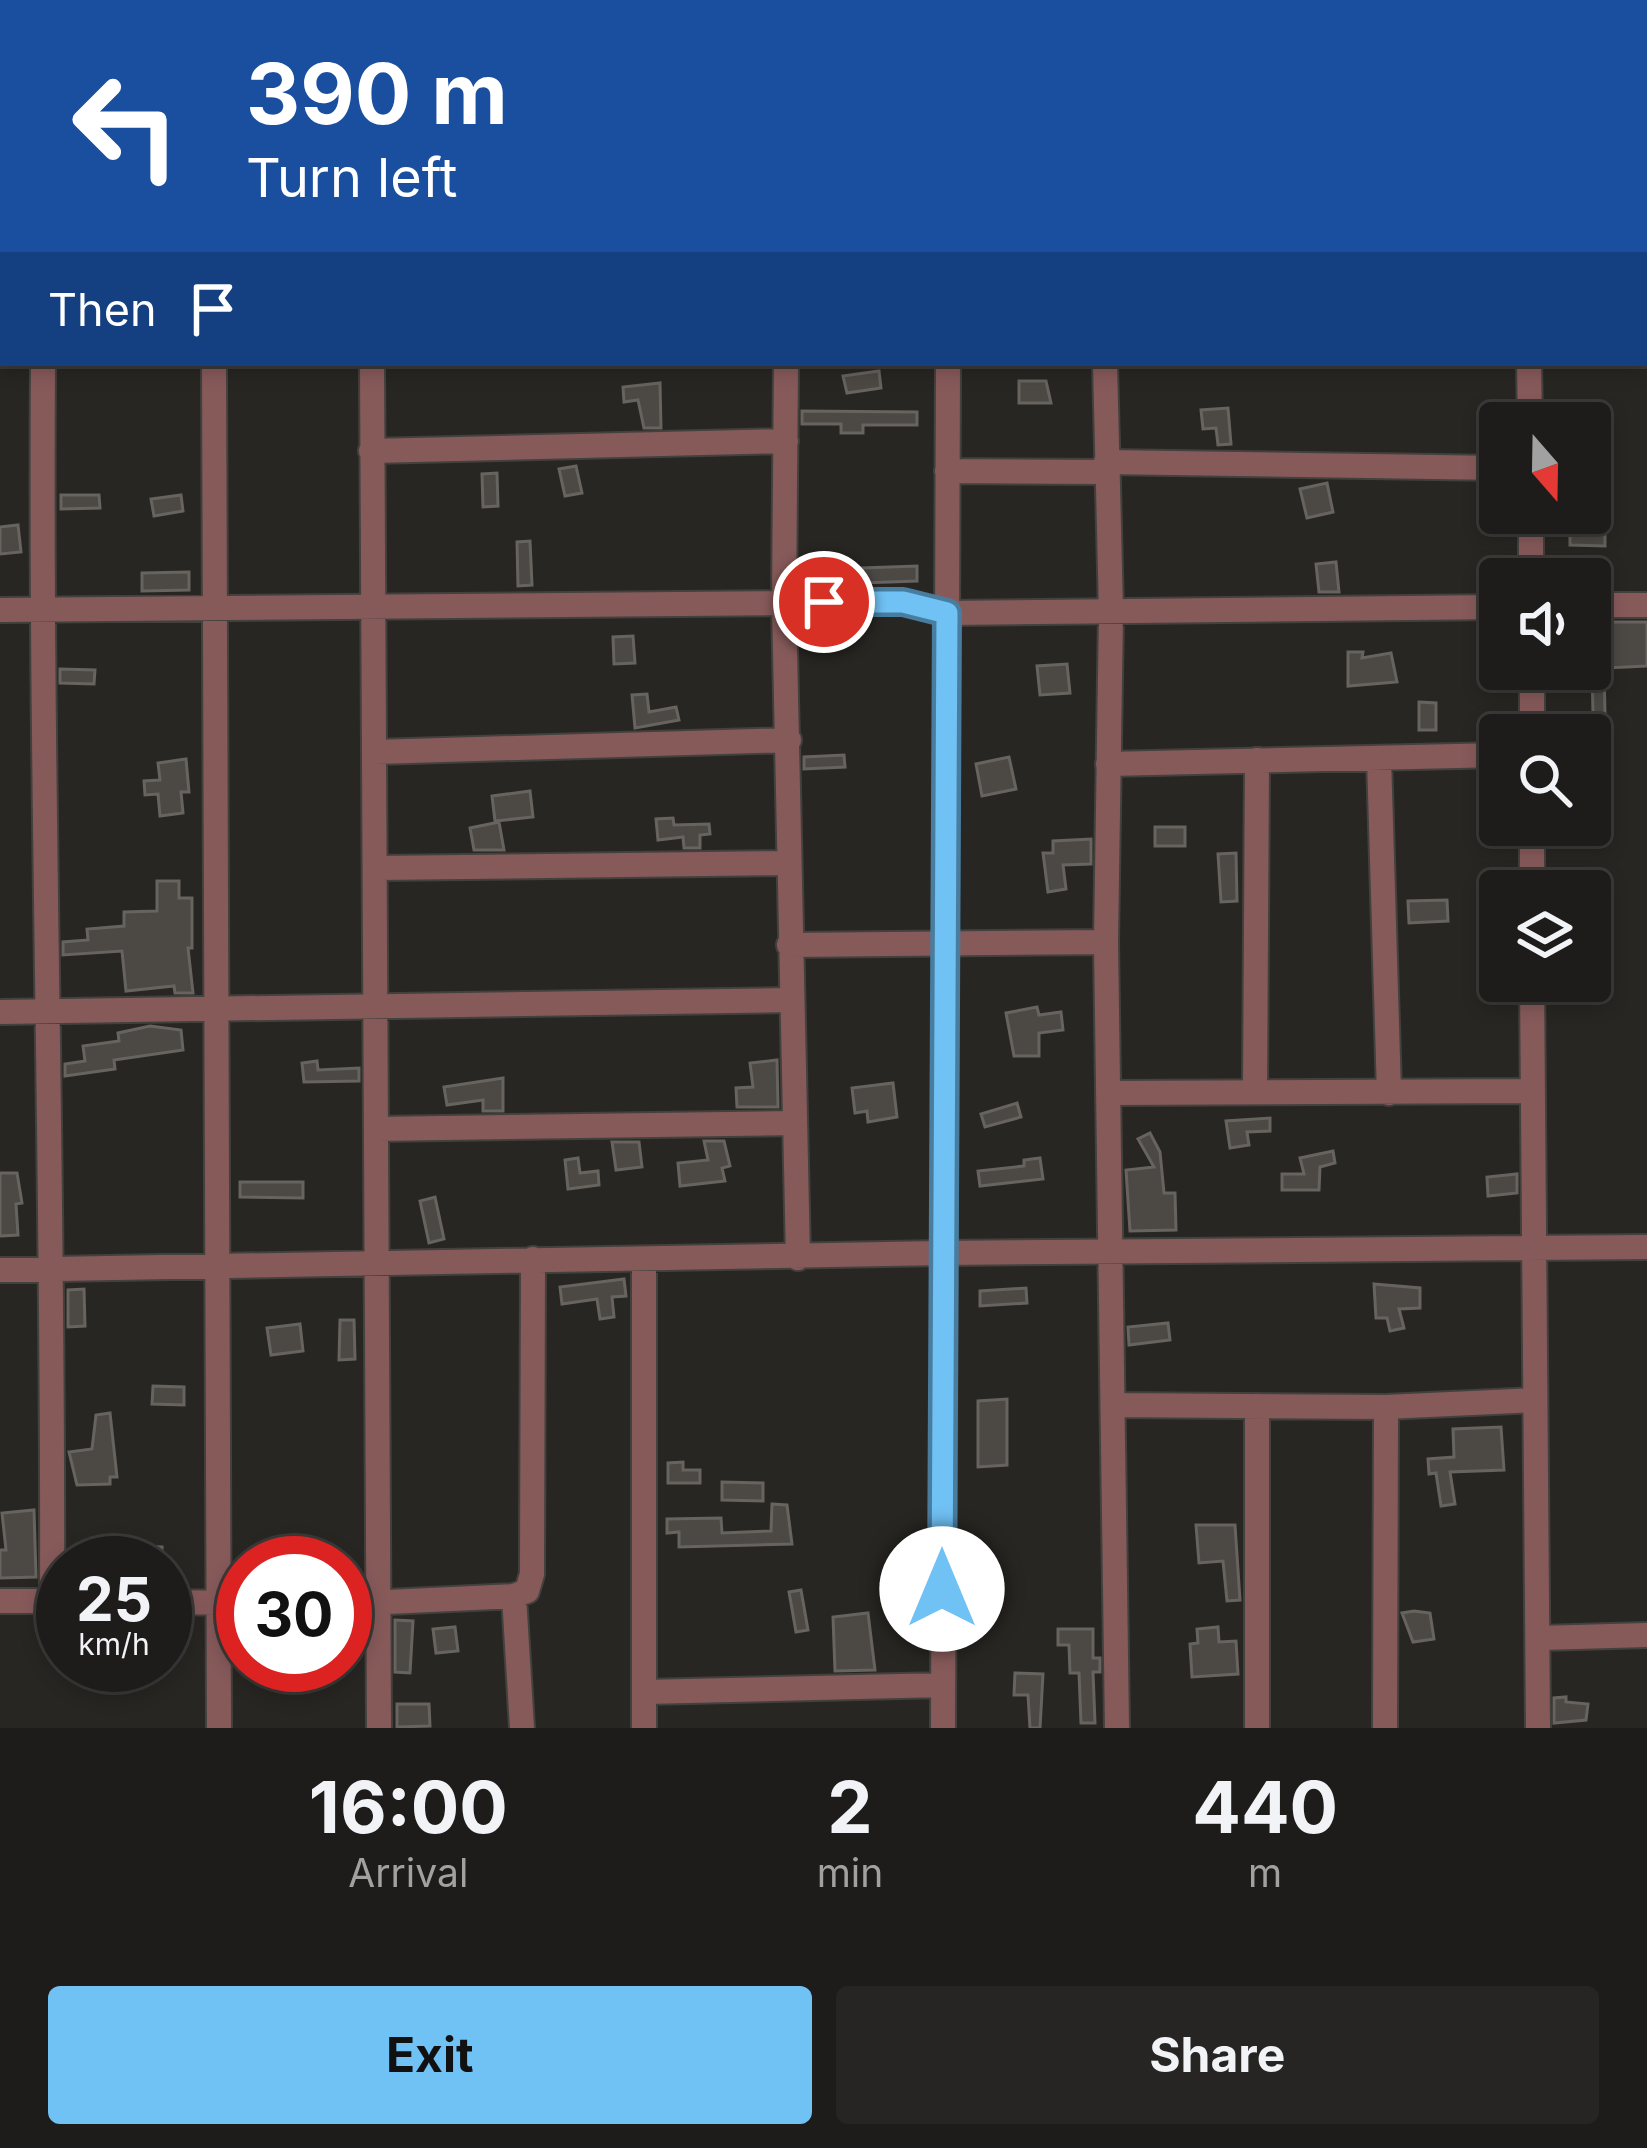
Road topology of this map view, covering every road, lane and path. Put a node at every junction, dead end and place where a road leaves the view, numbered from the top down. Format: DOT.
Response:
graph roads {
  1 [pos="43,366"];
  2 [pos="214,366"];
  3 [pos="372,366"];
  4 [pos="786,366"];
  5 [pos="948,366"];
  6 [pos="1105,366"];
  7 [pos="1529,366"];
  8 [pos="1530,402"];
  9 [pos="786,441"];
  10 [pos="370,451"];
  11 [pos="1106,467"];
  12 [pos="1479,468"];
  13 [pos="947,471"];
  14 [pos="784,603"];
  15 [pos="1611,605"];
  16 [pos="1647,605"];
  17 [pos="375,607"];
  18 [pos="1479,607"];
  19 [pos="0,610"];
  20 [pos="41,610"];
  21 [pos="213,610"];
  22 [pos="1111,611"];
  23 [pos="947,613"];
  24 [pos="789,740"];
  25 [pos="376,752"];
  26 [pos="1479,756"];
  27 [pos="1379,758"];
  28 [pos="1257,760"];
  29 [pos="1108,764"];
  30 [pos="789,863"];
  31 [pos="376,868"];
  32 [pos="1106,943"];
  33 [pos="789,945"];
  34 [pos="947,947"];
  35 [pos="791,1000"];
  36 [pos="1532,1002"];
  37 [pos="214,1007"];
  38 [pos="376,1007"];
  39 [pos="45,1011"];
  40 [pos="0,1012"];
  41 [pos="1532,1091"];
  42 [pos="1256,1092"];
  43 [pos="1108,1093"];
  44 [pos="1389,1093"];
  45 [pos="795,1123"];
  46 [pos="376,1129"];
  47 [pos="1647,1247"];
  48 [pos="1532,1249"];
  49 [pos="941,1253"];
  50 [pos="1110,1253"];
  51 [pos="798,1258"];
  52 [pos="533,1259"];
  53 [pos="644,1261"];
  54 [pos="376,1265"];
  55 [pos="215,1268"];
  56 [pos="54,1269"];
  57 [pos="0,1270"];
  58 [pos="1535,1400"];
  59 [pos="1113,1406"];
  60 [pos="1257,1406"];
  61 [pos="1386,1407"];
  62 [pos="57,1536"];
  63 [pos="227,1536"];
  64 [pos="514,1596"];
  65 [pos="0,1600"];
  66 [pos="36,1600"];
  67 [pos="372,1605"];
  68 [pos="379,1605"];
  69 [pos="1647,1635"];
  70 [pos="1540,1638"];
  71 [pos="943,1685"];
  72 [pos="221,1692"];
  73 [pos="644,1692"];
  74 [pos="218,1728"];
  75 [pos="379,1728"];
  76 [pos="522,1728"];
  77 [pos="644,1728"];
  78 [pos="943,1728"];
  79 [pos="1117,1728"];
  80 [pos="1257,1728"];
  81 [pos="1385,1728"];
  82 [pos="1538,1728"];
  1 -- 20 [label="street"];
  2 -- 21 [label="street"];
  3 -- 10 [label="street"];
  4 -- 9 [label="street"];
  5 -- 13 [label="street"];
  6 -- 11 [label="street"];
  7 -- 8 [label="street"];
  9 -- 10 [label="street"];
  9 -- 14 [label="street"];
  10 -- 17 [label="street"];
  11 -- 12 [label="street"];
  11 -- 13 [label="street"];
  11 -- 22 [label="street"];
  13 -- 23 [label="street"];
  14 -- 17 [label="street"];
  14 -- 23 [label="street"];
  14 -- 24 [label="street"];
  15 -- 16 [label="street"];
  17 -- 21 [label="street"];
  17 -- 25 [label="street"];
  18 -- 22 [label="street"];
  19 -- 20 [label="street"];
  20 -- 21 [label="street"];
  20 -- 39 [label="street"];
  21 -- 37 [label="street"];
  22 -- 23 [label="street"];
  22 -- 29 [label="street"];
  23 -- 34 [label="street"];
  24 -- 25 [label="street"];
  24 -- 30 [label="street"];
  25 -- 31 [label="street"];
  26 -- 27 [label="street"];
  27 -- 28 [label="street"];
  27 -- 44 [label="street"];
  28 -- 29 [label="street"];
  28 -- 42 [label="street"];
  29 -- 32 [label="street"];
  30 -- 31 [label="street"];
  30 -- 33 [label="street"];
  31 -- 38 [label="street"];
  32 -- 34 [label="street"];
  32 -- 43 [label="street"];
  33 -- 34 [label="street"];
  33 -- 35 [label="street"];
  34 -- 49 [label="street"];
  35 -- 38 [label="street"];
  35 -- 45 [label="street"];
  36 -- 41 [label="street"];
  37 -- 38 [label="street"];
  37 -- 39 [label="street"];
  37 -- 55 [label="street"];
  38 -- 46 [label="street"];
  39 -- 40 [label="street"];
  39 -- 56 [label="street"];
  41 -- 44 [label="street"];
  41 -- 48 [label="street"];
  42 -- 43 [label="street"];
  42 -- 44 [label="street"];
  43 -- 50 [label="street"];
  45 -- 46 [label="street"];
  45 -- 51 [label="street"];
  46 -- 54 [label="street"];
  47 -- 48 [label="street"];
  48 -- 50 [label="street"];
  48 -- 58 [label="street"];
  49 -- 50 [label="street"];
  49 -- 51 [label="street"];
  49 -- 71 [label="street"];
  50 -- 59 [label="street"];
  51 -- 53 [label="street"];
  52 -- 53 [label="street"];
  52 -- 54 [label="street"];
  52 -- 64 [label="street"];
  53 -- 73 [label="street"];
  54 -- 55 [label="street"];
  54 -- 68 [label="street"];
  55 -- 56 [label="street"];
  55 -- 63 [label="street"];
  56 -- 57 [label="street"];
  56 -- 62 [label="street"];
  58 -- 61 [label="street"];
  58 -- 70 [label="street"];
  59 -- 60 [label="street"];
  59 -- 79 [label="street"];
  60 -- 61 [label="street"];
  60 -- 80 [label="street"];
  61 -- 81 [label="street"];
  64 -- 68 [label="street"];
  64 -- 76 [label="street"];
  65 -- 66 [label="street"];
  67 -- 68 [label="street"];
  68 -- 75 [label="street"];
  69 -- 70 [label="street"];
  70 -- 82 [label="street"];
  71 -- 73 [label="street"];
  71 -- 78 [label="street"];
  72 -- 74 [label="street"];
  73 -- 77 [label="street"];
}
